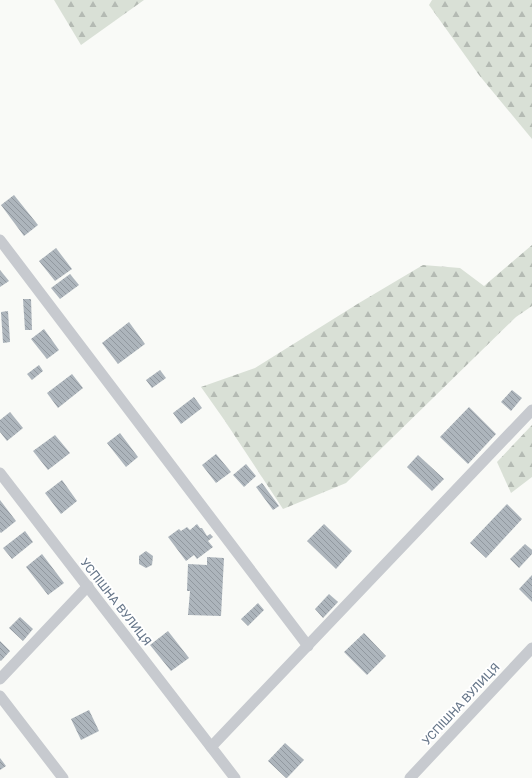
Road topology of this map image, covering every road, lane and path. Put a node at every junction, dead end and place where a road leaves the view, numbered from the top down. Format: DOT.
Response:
graph roads {
  1 [pos="0,240"];
  2 [pos="532,410"];
  3 [pos="0,472"];
  4 [pos="88,586"];
  5 [pos="308,646"];
  6 [pos="532,648"];
  7 [pos="0,679"];
  8 [pos="0,696"];
  9 [pos="212,747"];
  10 [pos="63,778"];
  11 [pos="235,778"];
  12 [pos="410,778"];
  1 -- 5 [label="street"];
  2 -- 5 [label="street"];
  3 -- 4 [label="street, УСПІШНА ВУЛИЦЯ"];
  4 -- 7 [label="street"];
  4 -- 9 [label="street, УСПІШНА ВУЛИЦЯ"];
  5 -- 9 [label="street"];
  6 -- 12 [label="street, УСПІШНА ВУЛИЦЯ"];
  8 -- 10 [label="street"];
  9 -- 11 [label="street, УСПІШНА ВУЛИЦЯ"];
}
